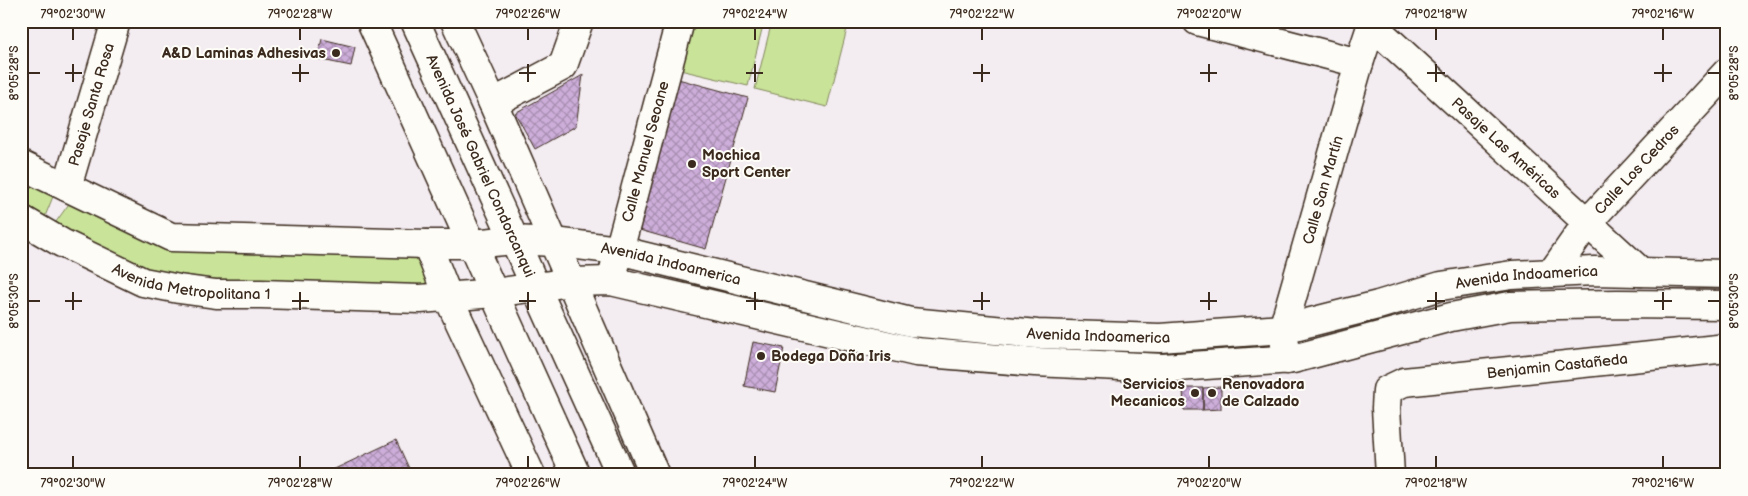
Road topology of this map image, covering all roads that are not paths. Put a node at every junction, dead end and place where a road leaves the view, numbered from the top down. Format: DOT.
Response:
graph roads {
  1 [pos="116,21"];
  2 [pos="371,21"];
  3 [pos="415,21"];
  4 [pos="455,21"];
  5 [pos="579,21"];
  6 [pos="680,21"];
  7 [pos="1197,21"];
  8 [pos="1372,23"];
  9 [pos="1359,63"];
  10 [pos="1727,72"];
  11 [pos="493,103"];
  12 [pos="21,165"];
  13 [pos="67,187"];
  14 [pos="21,219"];
  15 [pos="1587,223"];
  16 [pos="514,240"];
  17 [pos="554,242"];
  18 [pos="427,244"];
  19 [pos="472,244"];
  20 [pos="618,250"];
  21 [pos="1641,272"];
  22 [pos="1552,274"];
  23 [pos="1727,274"];
  24 [pos="611,281"];
  25 [pos="572,282"];
  26 [pos="536,288"];
  27 [pos="494,293"];
  28 [pos="448,297"];
  29 [pos="1727,305"];
  30 [pos="1283,329"];
  31 [pos="1727,348"];
  32 [pos="1287,360"];
  33 [pos="531,475"];
  34 [pos="576,475"];
  35 [pos="621,475"];
  36 [pos="655,475"];
  37 [pos="1390,475"];
  1 -- 13 [label="main road, Pasaje Santa Rosa"];
  2 -- 19 [label="main road"];
  3 -- 16 [label="main road, Avenida José Gabriel Condorcanqui"];
  4 -- 11 [label="main road"];
  5 -- 11 [label="main road"];
  6 -- 20 [label="main road, Calle Manuel Seoane"];
  7 -- 9 [label="main road"];
  8 -- 9 [label="main road, Calle San Martín"];
  8 -- 15 [label="main road, Pasaje Las Américas"];
  9 -- 30 [label="main road, Calle San Martín"];
  10 -- 15 [label="main road, Calle Los Cedros"];
  11 -- 17 [label="main road"];
  12 -- 13 [label="main road"];
  13 -- 18 [label="main road"];
  14 -- 28 [label="main road, Avenida Metropolitana 1"];
  15 -- 21 [label="main road, Pasaje Las Américas"];
  15 -- 22 [label="main road, Calle Los Cedros"];
  16 -- 17 [label="main road, Avenida Indoamerica"];
  16 -- 19 [label="main road, Avenida Indoamerica"];
  16 -- 26 [label="main road, Avenida José Gabriel Condorcanqui"];
  17 -- 20 [label="main road, Avenida Indoamerica"];
  17 -- 25 [label="main road"];
  18 -- 19 [label="main road"];
  18 -- 28 [label="main road"];
  19 -- 27 [label="main road"];
  20 -- 24 [label="main road, Calle Manuel Seoane"];
  20 -- 30 [label="main road, Avenida Indoamerica"];
  21 -- 22 [label="main road, Avenida Indoamerica"];
  21 -- 23 [label="main road, Avenida Indoamerica"];
  22 -- 30 [label="main road, Avenida Indoamerica"];
  24 -- 25 [label="main road, Avenida Indoamerica"];
  24 -- 32 [label="main road, Avenida Indoamerica"];
  25 -- 26 [label="main road, Avenida Indoamerica"];
  25 -- 36 [label="main road"];
  26 -- 27 [label="main road, Avenida Indoamerica"];
  26 -- 35 [label="main road, Avenida José Gabriel Condorcanqui"];
  27 -- 28 [label="main road, Avenida Metropolitana 1"];
  27 -- 34 [label="main road"];
  28 -- 33 [label="main road"];
  29 -- 32 [label="main road, Avenida Indoamerica"];
  30 -- 32 [label="main road, Calle San Martín"];
  31 -- 37 [label="main road, Benjamin Castañeda"];
}
